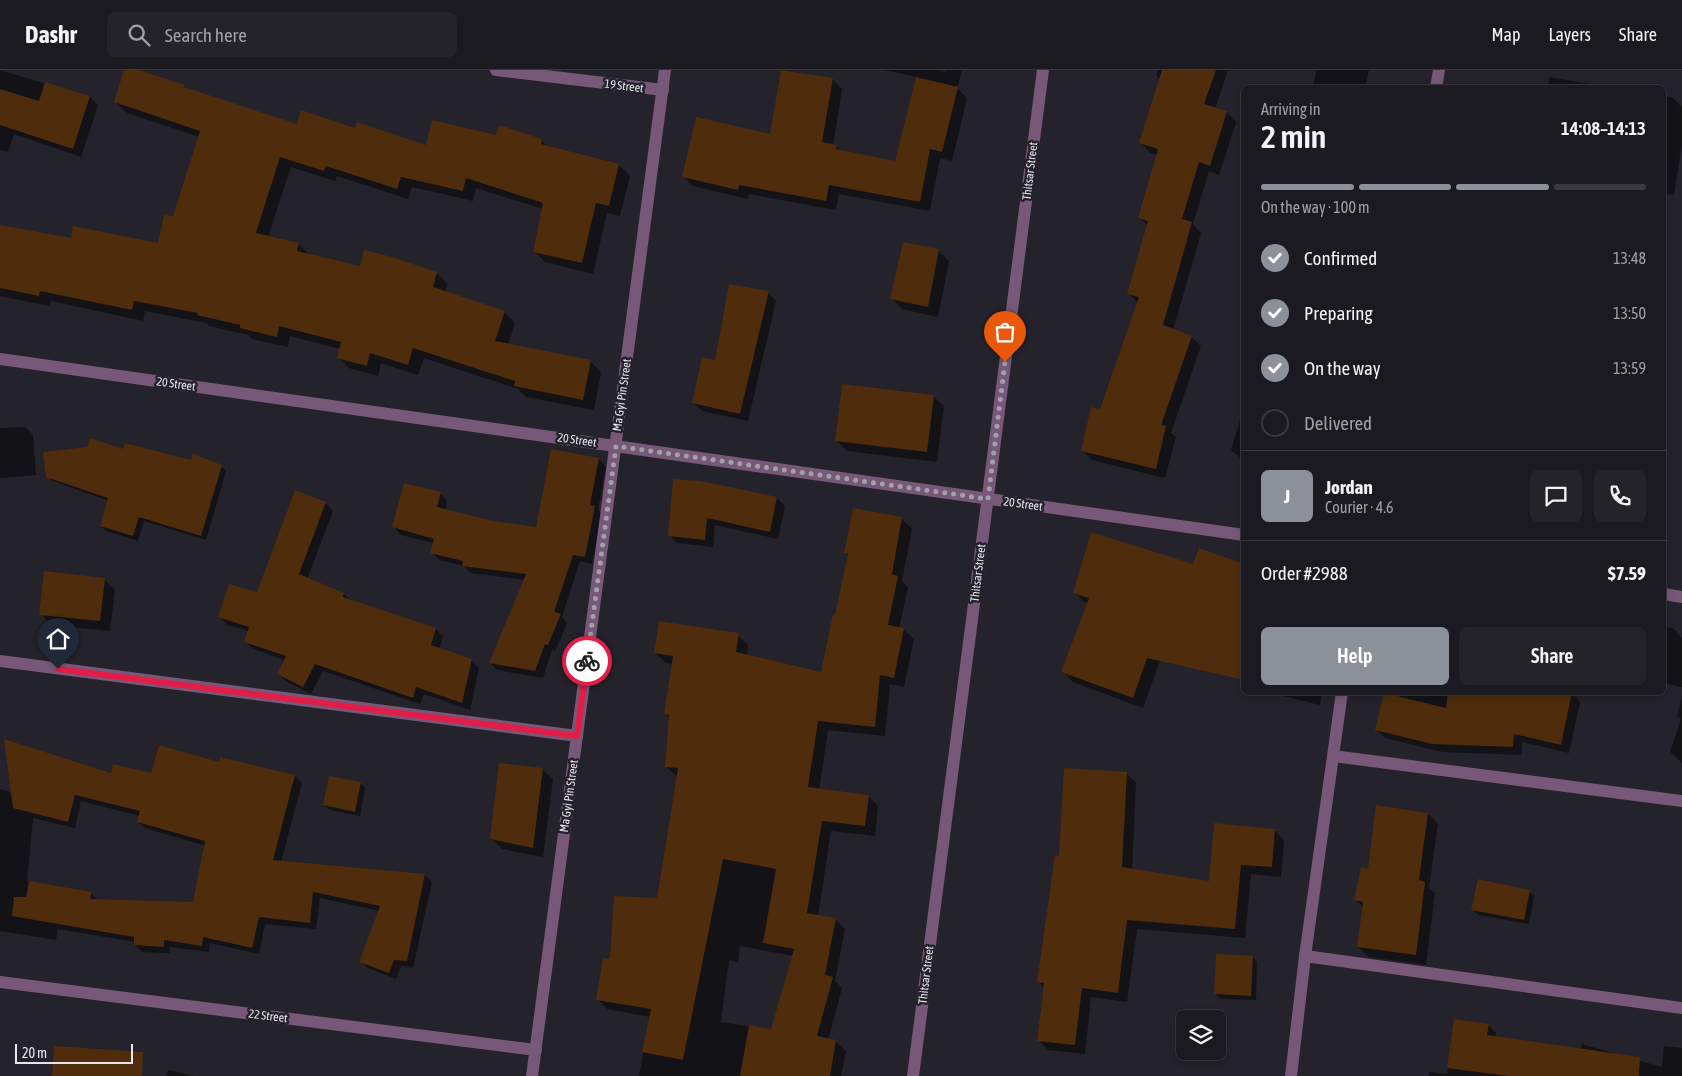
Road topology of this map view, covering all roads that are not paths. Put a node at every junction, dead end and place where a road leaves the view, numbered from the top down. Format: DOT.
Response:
graph roads {
  1 [pos="496,70"];
  2 [pos="665,70"];
  3 [pos="1043,70"];
  4 [pos="1439,70"];
  5 [pos="1436,85"];
  6 [pos="662,90"];
  7 [pos="0,359"];
  8 [pos="616,446"];
  9 [pos="988,499"];
  10 [pos="1241,535"];
  11 [pos="1666,594"];
  12 [pos="1682,596"];
  13 [pos="0,661"];
  14 [pos="1342,695"];
  15 [pos="577,736"];
  16 [pos="1334,756"];
  17 [pos="1682,802"];
  18 [pos="1305,956"];
  19 [pos="0,982"];
  20 [pos="1682,1008"];
  21 [pos="536,1050"];
  22 [pos="532,1076"];
  23 [pos="912,1076"];
  24 [pos="1291,1076"];
  1 -- 6 [label="street, 19 Street"];
  2 -- 6 [label="street, Ma Gyi Pin Street"];
  3 -- 9 [label="street, Thitsar Street"];
  4 -- 5 [label="street"];
  6 -- 8 [label="street, Ma Gyi Pin Street"];
  7 -- 8 [label="street, 20 Street"];
  8 -- 9 [label="street, 20 Street"];
  8 -- 15 [label="street, Ma Gyi Pin Street"];
  9 -- 10 [label="street, 20 Street"];
  9 -- 23 [label="street, Thitsar Street"];
  11 -- 12 [label="street"];
  13 -- 15 [label="street"];
  14 -- 16 [label="street"];
  15 -- 21 [label="street, Ma Gyi Pin Street"];
  16 -- 17 [label="street"];
  16 -- 18 [label="street"];
  18 -- 20 [label="street"];
  18 -- 24 [label="street"];
  19 -- 21 [label="street, 22 Street"];
  21 -- 22 [label="street, Ma Gyi Pin Street"];
}
